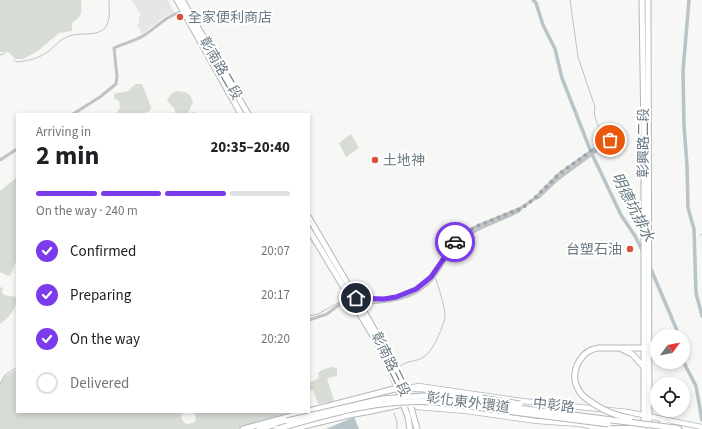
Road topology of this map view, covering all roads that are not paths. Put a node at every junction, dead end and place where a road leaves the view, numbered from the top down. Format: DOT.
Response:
graph roads {
  1 [pos="177,0"];
  2 [pos="182,0"];
  3 [pos="642,0"];
  4 [pos="648,0"];
  5 [pos="182,12"];
  6 [pos="189,13"];
  7 [pos="216,60"];
  8 [pos="211,63"];
  9 [pos="75,113"];
  10 [pos="240,113"];
  11 [pos="247,113"];
  12 [pos="16,150"];
  13 [pos="595,150"];
  14 [pos="0,160"];
  15 [pos="522,208"];
  16 [pos="310,220"];
  17 [pos="310,232"];
  18 [pos="349,298"];
  19 [pos="358,300"];
  20 [pos="340,304"];
  21 [pos="353,304"];
  22 [pos="310,320"];
  23 [pos="621,348"];
  24 [pos="643,348"];
  25 [pos="650,348"];
  26 [pos="643,366"];
  27 [pos="398,388"];
  28 [pos="405,388"];
  29 [pos="522,401"];
  30 [pos="541,403"];
  31 [pos="403,404"];
  32 [pos="410,404"];
  33 [pos="310,411"];
  34 [pos="304,413"];
  35 [pos="548,414"];
  36 [pos="646,417"];
  37 [pos="521,418"];
  38 [pos="537,421"];
  39 [pos="702,427"];
  40 [pos="243,429"];
  41 [pos="259,429"];
  42 [pos="277,429"];
  43 [pos="292,429"];
  44 [pos="410,429"];
  45 [pos="417,429"];
  46 [pos="601,429"];
  47 [pos="642,429"];
  48 [pos="649,429"];
  49 [pos="677,429"];
  1 -- 5 [label="main road, 彰南路二段"];
  2 -- 6 [label="main road, 彰南路二段"];
  3 -- 24 [label="main road, 彰興路二段"];
  4 -- 25 [label="main road, 彰興路二段"];
  5 -- 6 [label="main road"];
  5 -- 8 [label="main road, 彰南路二段"];
  5 -- 9 [label="street"];
  6 -- 7 [label="main road, 彰南路二段"];
  7 -- 8 [label="main road"];
  7 -- 11 [label="main road, 彰南路二段"];
  8 -- 10 [label="main road, 彰南路二段"];
  12 -- 14 [label="street"];
  13 -- 15 [label="street"];
  15 -- 19 [label="street"];
  15 -- 19 [label="street"];
  16 -- 19 [label="main road"];
  17 -- 18 [label="main road"];
  18 -- 19 [label="street"];
  18 -- 20 [label="street"];
  18 -- 21 [label="main road, 彰南路三段"];
  19 -- 21 [label="street"];
  19 -- 28 [label="main road, 彰南路三段"];
  20 -- 21 [label="street"];
  20 -- 22 [label="street"];
  21 -- 27 [label="main road, 彰南路三段"];
  23 -- 24 [label="main road"];
  23 -- 26 [label="main road"];
  23 -- 49 [label="main road, bridge"];
  24 -- 25 [label="main road"];
  24 -- 26 [label="main road, 彰興路二段"];
  25 -- 36 [label="main road, 彰興路二段"];
  26 -- 36 [label="main road, 彰興路二段"];
  27 -- 28 [label="main road"];
  27 -- 31 [label="main road, 彰南路三段"];
  27 -- 33 [label="main road"];
  28 -- 29 [label="street, 中彰路"];
  28 -- 32 [label="main road, 彰南路三段"];
  28 -- 35 [label="main road, bridge"];
  29 -- 30 [label="street, 中彰路"];
  29 -- 37 [label="street"];
  30 -- 36 [label="street, 中彰路"];
  30 -- 38 [label="street"];
  31 -- 32 [label="main road, 彰化東外環道"];
  31 -- 43 [label="main road, 彰化東外環道"];
  31 -- 44 [label="main road, 彰南路三段"];
  32 -- 35 [label="main road, 彰化東外環道, bridge"];
  32 -- 37 [label="street, 中彰路"];
  32 -- 45 [label="main road, 彰南路三段"];
  34 -- 40 [label="main road"];
  35 -- 41 [label="main road, 彰化東外環道, bridge"];
  35 -- 42 [label="main road, 彰化東外環道, bridge"];
  35 -- 47 [label="main road, 彰化東外環道, bridge"];
  35 -- 49 [label="main road, 彰化東外環道, bridge"];
  36 -- 39 [label="street, 中彰路"];
  36 -- 47 [label="main road, 彰興路二段"];
  36 -- 48 [label="main road, 彰興路二段"];
  37 -- 38 [label="street, 中彰路"];
  38 -- 46 [label="street, 中彰路"];
  46 -- 47 [label="main road"];
}
